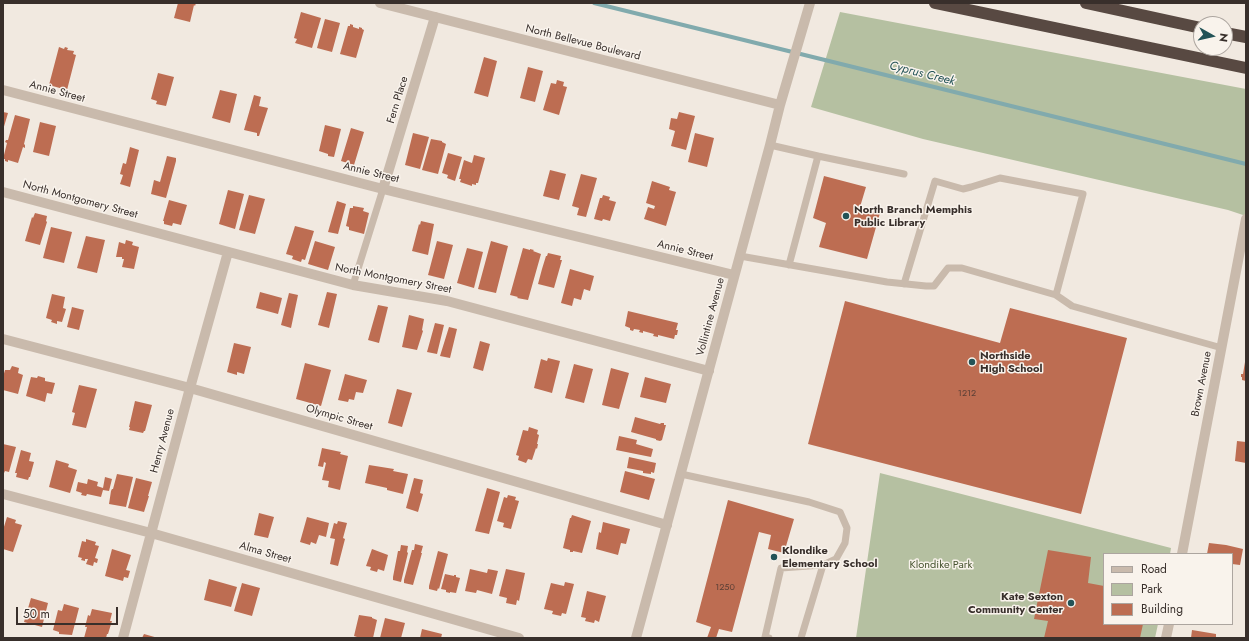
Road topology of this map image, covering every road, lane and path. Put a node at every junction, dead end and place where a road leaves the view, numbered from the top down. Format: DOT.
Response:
graph roads {
  1 [pos="380,3"];
  2 [pos="810,3"];
  3 [pos="935,3"];
  4 [pos="1086,3"];
  5 [pos="435,17"];
  6 [pos="1193,26"];
  7 [pos="1233,35"];
  8 [pos="1245,37"];
  9 [pos="1242,67"];
  10 [pos="3,90"];
  11 [pos="780,105"];
  12 [pos="770,145"];
  13 [pos="818,156"];
  14 [pos="904,174"];
  15 [pos="384,189"];
  16 [pos="3,192"];
  17 [pos="1246,219"];
  18 [pos="228,252"];
  19 [pos="740,256"];
  20 [pos="789,265"];
  21 [pos="734,276"];
  22 [pos="904,284"];
  23 [pos="353,285"];
  24 [pos="1056,294"];
  25 [pos="3,339"];
  26 [pos="1222,348"];
  27 [pos="709,371"];
  28 [pos="190,388"];
  29 [pos="680,474"];
  30 [pos="3,494"];
  31 [pos="667,525"];
  32 [pos="151,533"];
  33 [pos="1182,553"];
  34 [pos="823,565"];
  35 [pos="1169,625"];
  36 [pos="124,638"];
  37 [pos="519,638"];
  38 [pos="636,638"];
  39 [pos="769,638"];
  40 [pos="801,638"];
  41 [pos="1166,638"];
  1 -- 5 [label="street, North Bellevue Boulevard"];
  2 -- 11 [label="street, Vollintine Avenue"];
  3 -- 9 [label="highway"];
  4 -- 6 [label="highway"];
  5 -- 11 [label="street, North Bellevue Boulevard"];
  5 -- 15 [label="street, Fern Place"];
  7 -- 8 [label="highway"];
  10 -- 15 [label="street, Annie Street"];
  11 -- 12 [label="street, Vollintine Avenue"];
  12 -- 13 [label="lane"];
  12 -- 19 [label="street, Vollintine Avenue"];
  13 -- 14 [label="lane"];
  13 -- 20 [label="lane"];
  15 -- 21 [label="street, Annie Street"];
  15 -- 23 [label="lane"];
  16 -- 18 [label="street, North Montgomery Street"];
  17 -- 26 [label="street, Brown Avenue"];
  18 -- 23 [label="street, North Montgomery Street"];
  18 -- 28 [label="street, Henry Avenue"];
  19 -- 20 [label="lane"];
  19 -- 21 [label="street, Vollintine Avenue"];
  20 -- 22 [label="lane"];
  21 -- 27 [label="street, Vollintine Avenue"];
  22 -- 24 [label="lane"];
  22 -- 24 [label="lane"];
  23 -- 27 [label="street, North Montgomery Street"];
  24 -- 26 [label="lane"];
  25 -- 28 [label="street, Olympic Street"];
  26 -- 33 [label="street, Brown Avenue"];
  27 -- 29 [label="street, Vollintine Avenue"];
  28 -- 31 [label="street, Olympic Street"];
  28 -- 32 [label="street, Henry Avenue"];
  29 -- 31 [label="street, Vollintine Avenue"];
  29 -- 34 [label="lane"];
  30 -- 32 [label="street, Alma Street"];
  31 -- 38 [label="street, Vollintine Avenue"];
  32 -- 36 [label="street, Henry Avenue"];
  32 -- 37 [label="street, Alma Street"];
  34 -- 39 [label="lane"];
  34 -- 40 [label="lane"];
  35 -- 41 [label="street"];
}
